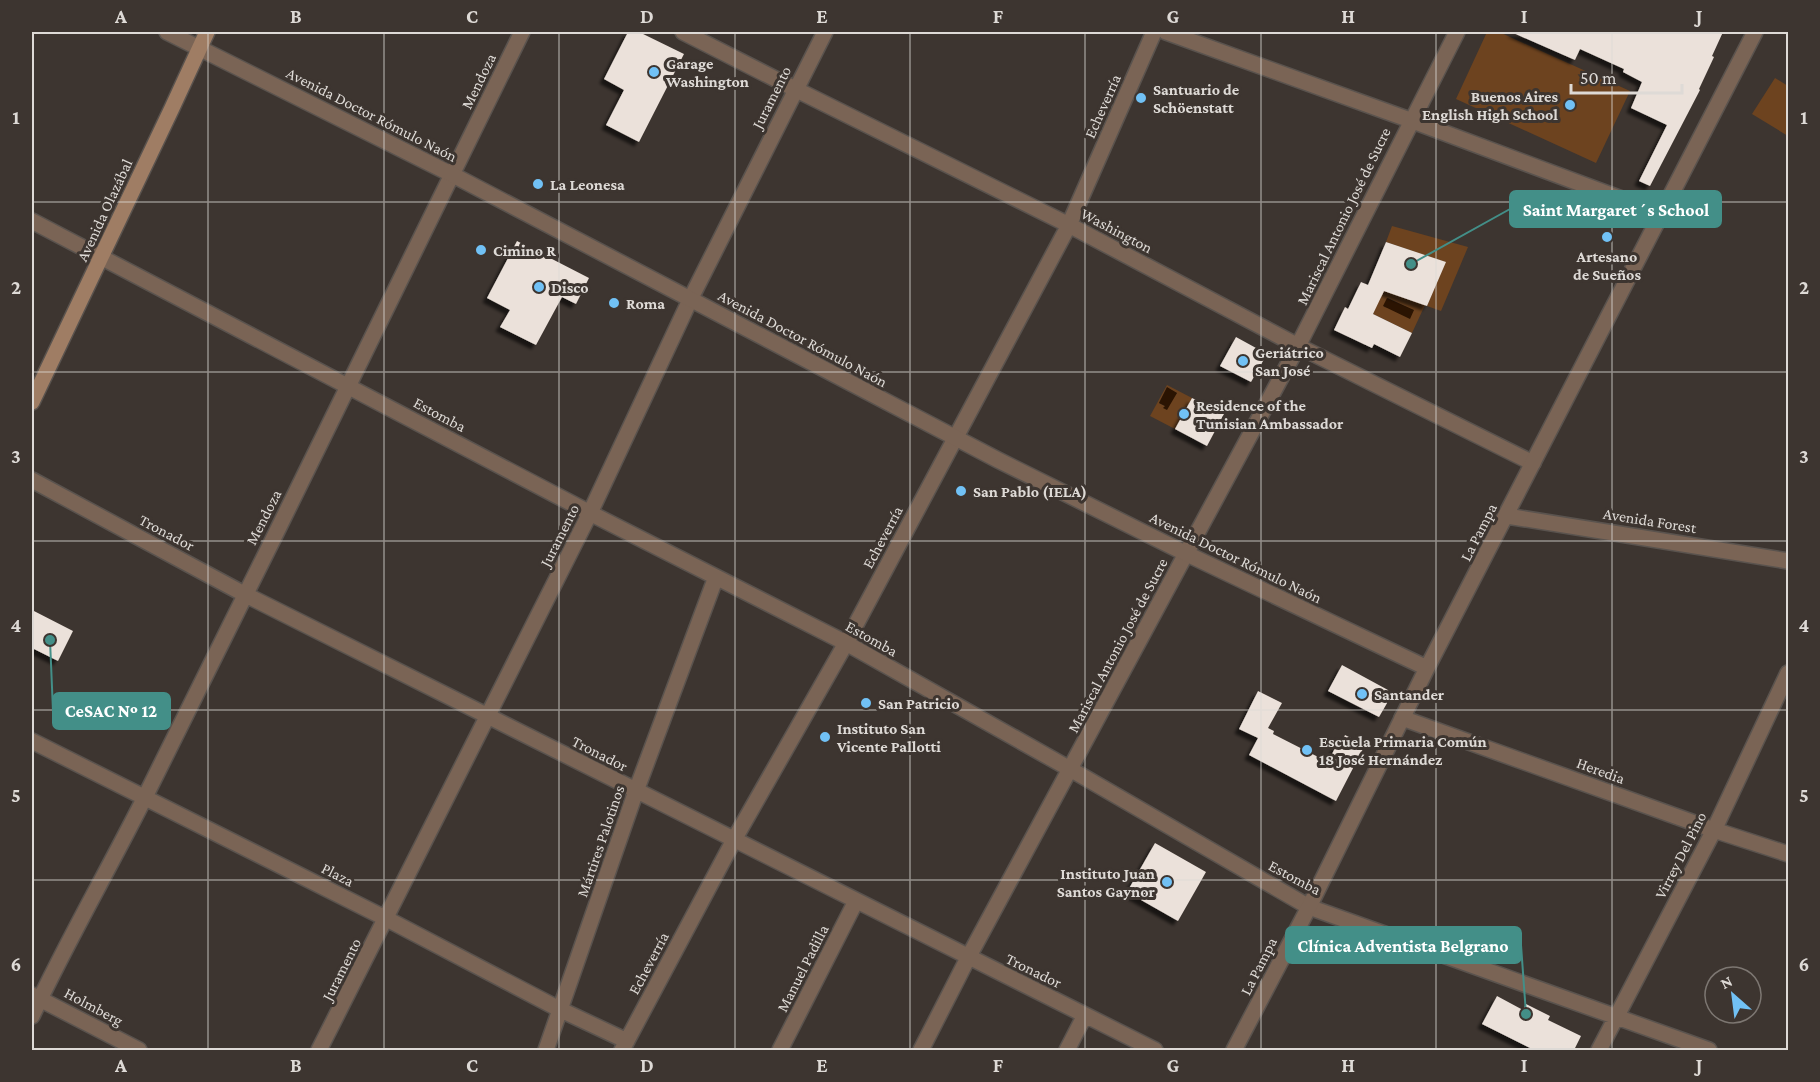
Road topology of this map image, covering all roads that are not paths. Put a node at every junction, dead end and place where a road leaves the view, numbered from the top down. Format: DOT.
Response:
graph roads {
  1 [pos="167,32"];
  2 [pos="207,32"];
  3 [pos="522,32"];
  4 [pos="683,32"];
  5 [pos="825,32"];
  6 [pos="1154,32"];
  7 [pos="1166,32"];
  8 [pos="1456,32"];
  9 [pos="1755,32"];
  10 [pos="199,48"];
  11 [pos="795,89"];
  12 [pos="1410,120"];
  13 [pos="453,175"];
  14 [pos="1662,214"];
  15 [pos="32,221"];
  16 [pos="1069,225"];
  17 [pos="102,257"];
  18 [pos="690,300"];
  19 [pos="1298,346"];
  20 [pos="350,386"];
  21 [pos="32,402"];
  22 [pos="955,438"];
  23 [pos="1533,463"];
  24 [pos="32,480"];
  25 [pos="590,513"];
  26 [pos="1507,516"];
  27 [pos="1187,554"];
  28 [pos="1788,561"];
  29 [pos="716,577"];
  30 [pos="244,594"];
  31 [pos="846,643"];
  32 [pos="1427,668"];
  33 [pos="1788,673"];
  34 [pos="488,716"];
  35 [pos="1402,718"];
  36 [pos="32,741"];
  37 [pos="1070,769"];
  38 [pos="636,791"];
  39 [pos="144,798"];
  40 [pos="1714,830"];
  41 [pos="735,838"];
  42 [pos="1788,854"];
  43 [pos="856,901"];
  44 [pos="1309,907"];
  45 [pos="387,919"];
  46 [pos="968,958"];
  47 [pos="36,996"];
  48 [pos="560,1009"];
  49 [pos="32,1016"];
  50 [pos="1085,1016"];
  51 [pos="1616,1017"];
  52 [pos="624,1046"];
  53 [pos="139,1050"];
  54 [pos="319,1050"];
  55 [pos="546,1050"];
  56 [pos="780,1050"];
  57 [pos="921,1050"];
  58 [pos="1067,1050"];
  59 [pos="1155,1050"];
  60 [pos="1234,1050"];
  61 [pos="1599,1050"];
  62 [pos="1709,1050"];
  1 -- 10 [label="street, Avenida Doctor Rómulo Naón"];
  2 -- 10 [label="main road, Avenida Olazábal"];
  3 -- 13 [label="street, Mendoza"];
  4 -- 11 [label="street, Washington"];
  5 -- 11 [label="street, Juramento"];
  6 -- 16 [label="street, Echeverría"];
  7 -- 12 [label="street"];
  8 -- 12 [label="street, Mariscal Antonio José de Sucre"];
  9 -- 14 [label="street, La Pampa"];
  10 -- 13 [label="street, Avenida Doctor Rómulo Naón"];
  10 -- 17 [label="main road, Avenida Olazábal"];
  11 -- 16 [label="street, Washington"];
  11 -- 18 [label="street, Juramento"];
  12 -- 14 [label="street"];
  12 -- 19 [label="street, Mariscal Antonio José de Sucre"];
  13 -- 18 [label="street, Avenida Doctor Rómulo Naón"];
  13 -- 20 [label="street, Mendoza"];
  14 -- 23 [label="street, La Pampa"];
  15 -- 17 [label="street, Estomba"];
  16 -- 19 [label="street, Washington"];
  16 -- 22 [label="street, Echeverría"];
  17 -- 20 [label="street, Estomba"];
  17 -- 21 [label="main road, Avenida Olazábal"];
  18 -- 22 [label="street, Avenida Doctor Rómulo Naón"];
  18 -- 25 [label="street, Juramento"];
  19 -- 23 [label="street, Washington"];
  19 -- 27 [label="street, Mariscal Antonio José de Sucre"];
  20 -- 25 [label="street, Estomba"];
  20 -- 30 [label="street, Mendoza"];
  22 -- 27 [label="street, Avenida Doctor Rómulo Naón"];
  22 -- 31 [label="street, Echeverría"];
  23 -- 26 [label="street, La Pampa"];
  24 -- 30 [label="street, Tronador"];
  25 -- 29 [label="street, Estomba"];
  25 -- 34 [label="street, Juramento"];
  26 -- 28 [label="street, Avenida Forest"];
  26 -- 32 [label="street, La Pampa"];
  27 -- 32 [label="street, Avenida Doctor Rómulo Naón"];
  27 -- 37 [label="street, Mariscal Antonio José de Sucre"];
  29 -- 31 [label="street, Estomba"];
  29 -- 38 [label="street, Mártires Palotinos"];
  30 -- 34 [label="street, Tronador"];
  30 -- 39 [label="street, Mendoza"];
  31 -- 37 [label="street, Estomba"];
  31 -- 41 [label="street, Echeverría"];
  32 -- 35 [label="street, La Pampa"];
  33 -- 40 [label="street, Virrey Del Pino"];
  34 -- 38 [label="street, Tronador"];
  34 -- 45 [label="street, Juramento"];
  35 -- 40 [label="street, Heredia"];
  35 -- 44 [label="street, La Pampa"];
  36 -- 39 [label="street, Plaza"];
  37 -- 44 [label="street, Estomba"];
  37 -- 46 [label="street, Mariscal Antonio José de Sucre"];
  38 -- 41 [label="street, Tronador"];
  38 -- 48 [label="street, Mártires Palotinos"];
  39 -- 45 [label="street, Plaza"];
  39 -- 47 [label="street, Mendoza"];
  40 -- 42 [label="street, Heredia"];
  40 -- 51 [label="street, Virrey Del Pino"];
  41 -- 43 [label="street, Tronador"];
  41 -- 52 [label="street, Echeverría"];
  43 -- 46 [label="street, Tronador"];
  43 -- 56 [label="street, Manuel Padilla"];
  44 -- 51 [label="street, Estomba"];
  44 -- 60 [label="street, La Pampa"];
  45 -- 48 [label="street, Plaza"];
  45 -- 54 [label="street, Juramento"];
  46 -- 50 [label="street, Tronador"];
  46 -- 57 [label="street, Mariscal Antonio José de Sucre"];
  47 -- 49 [label="street, Mendoza"];
  47 -- 53 [label="street, Holmberg"];
  48 -- 52 [label="street, Plaza"];
  48 -- 55 [label="street, Mártires Palotinos"];
  50 -- 58 [label="street"];
  50 -- 59 [label="street, Tronador"];
  51 -- 61 [label="street, Virrey Del Pino"];
  51 -- 62 [label="street, Estomba"];
}
